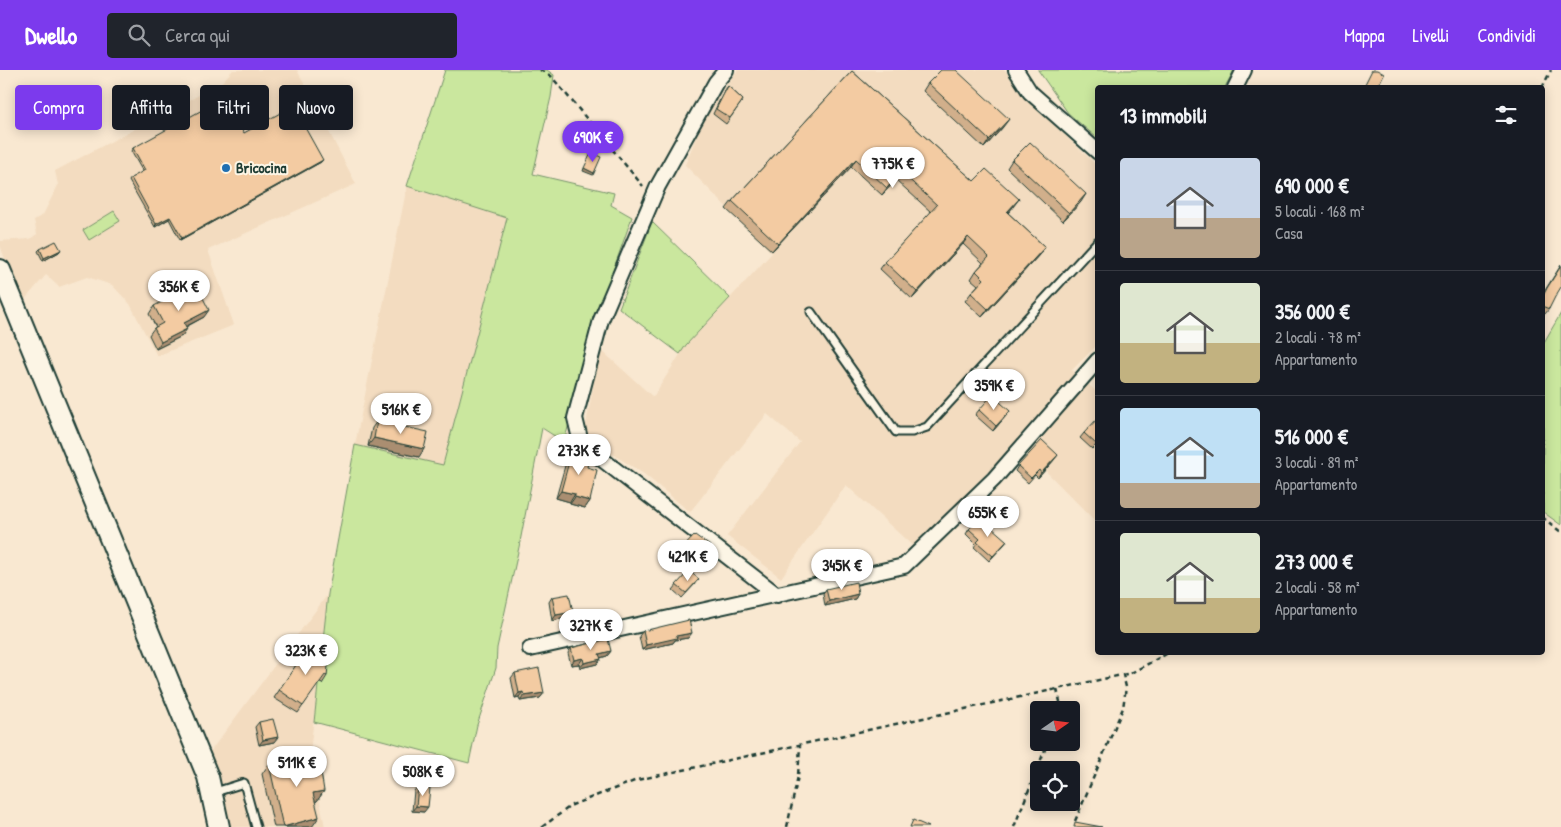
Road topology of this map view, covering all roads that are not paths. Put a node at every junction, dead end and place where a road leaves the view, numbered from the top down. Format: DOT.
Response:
graph roads {
  1 [pos="726,70"];
  2 [pos="1016,70"];
  3 [pos="1244,70"];
  4 [pos="1236,85"];
  5 [pos="1095,149"];
  6 [pos="1095,244"];
  7 [pos="0,270"];
  8 [pos="811,312"];
  9 [pos="1095,363"];
  10 [pos="776,595"];
  11 [pos="530,648"];
  12 [pos="212,793"];
  13 [pos="219,827"];
  14 [pos="256,827"];
  1 -- 10 [label="street"];
  2 -- 5 [label="street"];
  3 -- 4 [label="street"];
  6 -- 8 [label="lane"];
  7 -- 12 [label="main road"];
  9 -- 10 [label="street"];
  10 -- 11 [label="street"];
  12 -- 13 [label="main road"];
  12 -- 14 [label="lane"];
}
